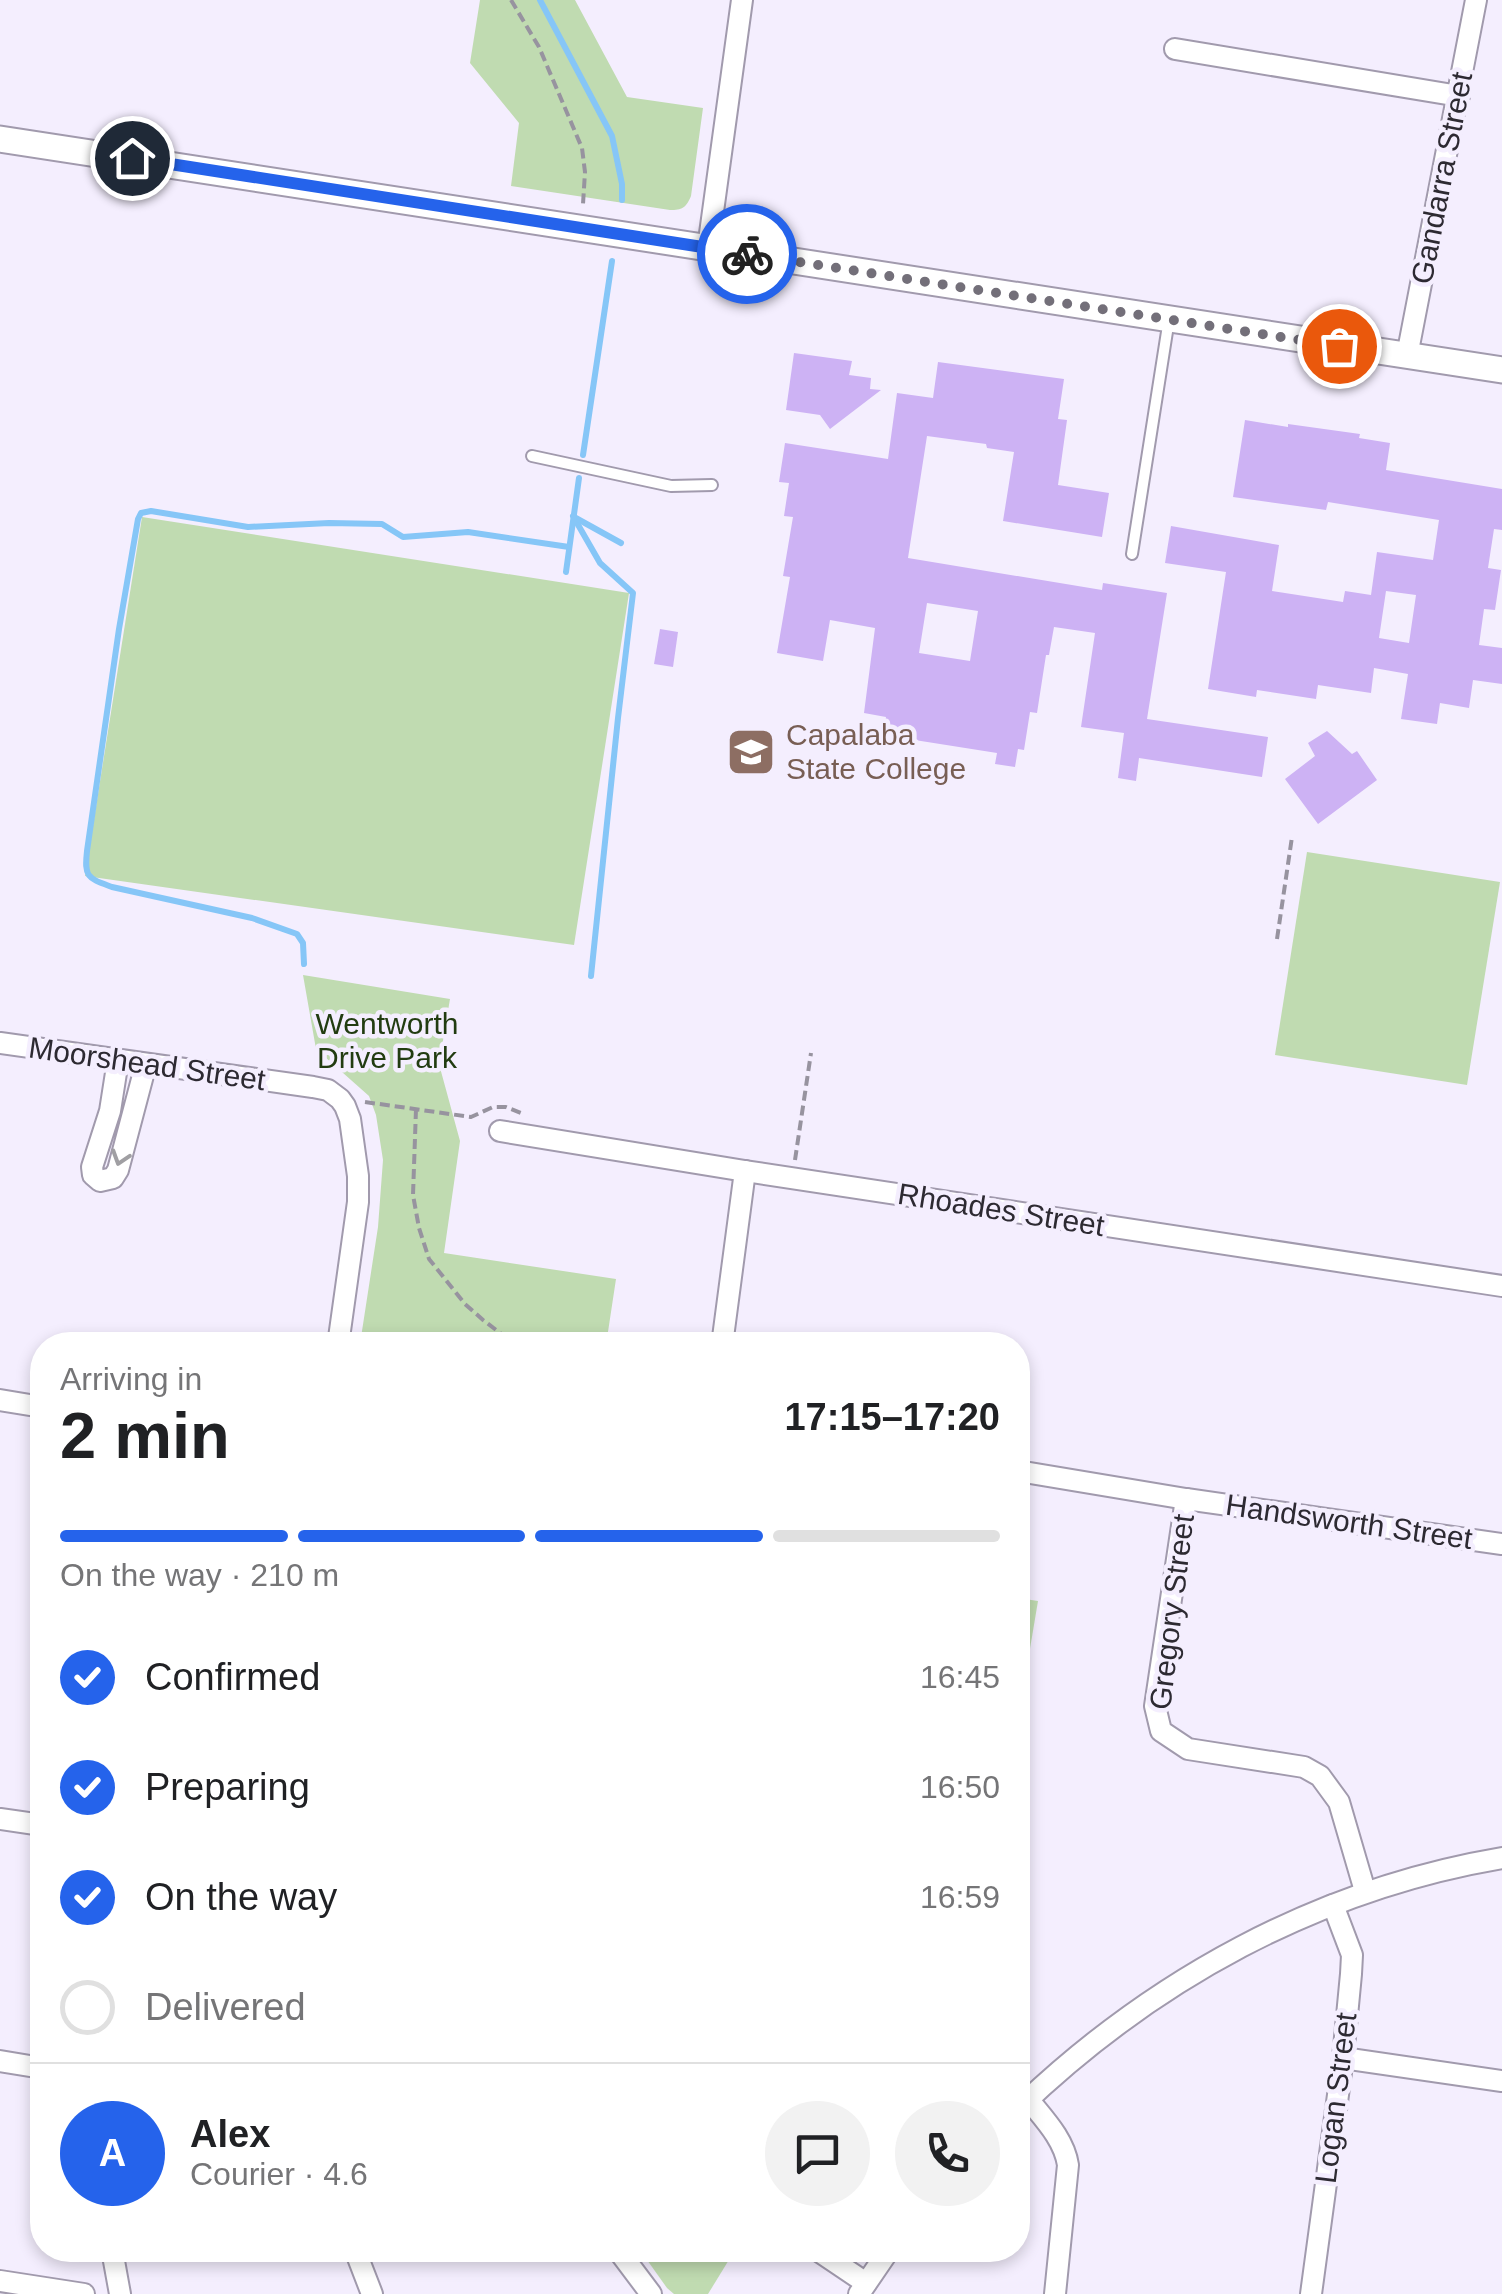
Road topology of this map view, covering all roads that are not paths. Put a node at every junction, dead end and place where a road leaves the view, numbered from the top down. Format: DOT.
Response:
graph roads {
  1 [pos="742,0"];
  2 [pos="1476,0"];
  3 [pos="1175,48"];
  4 [pos="1459,96"];
  5 [pos="0,139"];
  6 [pos="708,248"];
  7 [pos="1169,318"];
  8 [pos="1407,356"];
  9 [pos="1502,370"];
  10 [pos="532,456"];
  11 [pos="712,485"];
  12 [pos="1132,554"];
  13 [pos="0,1042"];
  14 [pos="118,1060"];
  15 [pos="146,1064"];
  16 [pos="500,1131"];
  17 [pos="746,1171"];
  18 [pos="1502,1286"];
  19 [pos="340,1332"];
  20 [pos="724,1332"];
  21 [pos="0,1400"];
  22 [pos="30,1405"];
  23 [pos="1030,1473"];
  24 [pos="1186,1499"];
  25 [pos="1502,1544"];
  26 [pos="0,1819"];
  27 [pos="30,1824"];
  28 [pos="1502,1858"];
  29 [pos="1365,1892"];
  30 [pos="1332,1905"];
  31 [pos="1342,2058"];
  32 [pos="0,2061"];
  33 [pos="30,2066"];
  34 [pos="1502,2081"];
  35 [pos="1030,2098"];
  36 [pos="1030,2111"];
  37 [pos="114,2262"];
  38 [pos="360,2262"];
  39 [pos="627,2262"];
  40 [pos="831,2262"];
  41 [pos="880,2262"];
  42 [pos="0,2281"];
  43 [pos="862,2288"];
  44 [pos="84,2294"];
  45 [pos="120,2294"];
  46 [pos="372,2294"];
  47 [pos="651,2294"];
  48 [pos="1055,2294"];
  49 [pos="1311,2294"];
  1 -- 6 [label="street"];
  2 -- 4 [label="street, Gandarra Street"];
  3 -- 4 [label="street"];
  4 -- 8 [label="street, Gandarra Street"];
  5 -- 6 [label="street"];
  6 -- 7 [label="street"];
  7 -- 8 [label="street"];
  7 -- 12 [label="lane"];
  8 -- 9 [label="street"];
  10 -- 11 [label="lane"];
  13 -- 14 [label="street, Moorshead Street"];
  14 -- 15 [label="street, Moorshead Street"];
  15 -- 14 [label="street, one-way"];
  15 -- 19 [label="street, Moorshead Street"];
  16 -- 17 [label="street, Rhoades Street"];
  17 -- 18 [label="street, Rhoades Street"];
  17 -- 20 [label="street"];
  21 -- 22 [label="street"];
  23 -- 24 [label="street, Handsworth Street"];
  24 -- 25 [label="street, Handsworth Street"];
  24 -- 29 [label="street, Gregory Street"];
  26 -- 27 [label="street"];
  28 -- 29 [label="street"];
  29 -- 30 [label="street"];
  30 -- 31 [label="street, Logan Street"];
  30 -- 35 [label="street"];
  31 -- 34 [label="street"];
  31 -- 49 [label="street, Logan Street"];
  32 -- 33 [label="street"];
  36 -- 48 [label="street"];
  37 -- 45 [label="street"];
  38 -- 46 [label="street"];
  39 -- 47 [label="street"];
  40 -- 43 [label="street"];
  41 -- 43 [label="street"];
  42 -- 44 [label="street"];
}
